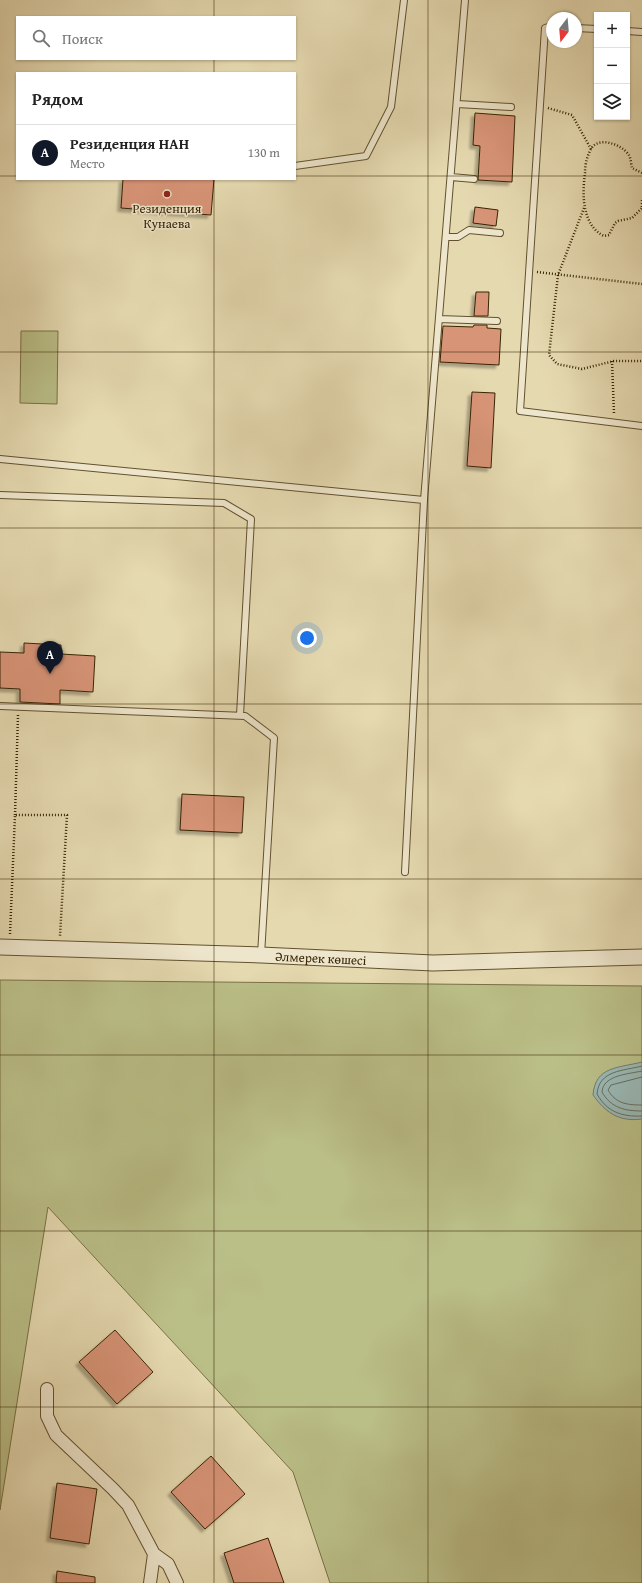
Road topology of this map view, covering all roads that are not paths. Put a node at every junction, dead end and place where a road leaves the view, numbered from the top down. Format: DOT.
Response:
graph roads {
  1 [pos="404,0"];
  2 [pos="465,0"];
  3 [pos="546,27"];
  4 [pos="582,28"];
  5 [pos="594,29"];
  6 [pos="630,31"];
  7 [pos="642,32"];
  8 [pos="457,104"];
  9 [pos="511,108"];
  10 [pos="296,166"];
  11 [pos="451,177"];
  12 [pos="474,179"];
  13 [pos="500,233"];
  14 [pos="446,237"];
  15 [pos="439,319"];
  16 [pos="497,321"];
  17 [pos="642,426"];
  18 [pos="0,459"];
  19 [pos="0,495"];
  20 [pos="424,500"];
  21 [pos="0,706"];
  22 [pos="240,715"];
  23 [pos="405,872"];
  24 [pos="4,947"];
  25 [pos="261,955"];
  26 [pos="642,958"];
  27 [pos="47,1389"];
  28 [pos="154,1554"];
  29 [pos="150,1583"];
  30 [pos="177,1583"];
  1 -- 10 [label="lane"];
  2 -- 8 [label="lane"];
  3 -- 17 [label="lane"];
  4 -- 5 [label="lane"];
  6 -- 7 [label="lane"];
  8 -- 9 [label="lane"];
  8 -- 11 [label="lane"];
  11 -- 12 [label="lane"];
  11 -- 14 [label="lane"];
  13 -- 14 [label="lane"];
  14 -- 15 [label="lane"];
  15 -- 16 [label="lane"];
  15 -- 20 [label="lane"];
  18 -- 20 [label="lane"];
  19 -- 22 [label="lane"];
  20 -- 23 [label="lane"];
  21 -- 22 [label="lane"];
  22 -- 25 [label="lane"];
  24 -- 25 [label="street, Әлмерек көшесі"];
  25 -- 26 [label="street, Әлмерек көшесі"];
  27 -- 28 [label="street"];
  28 -- 29 [label="street"];
  28 -- 30 [label="street"];
}
